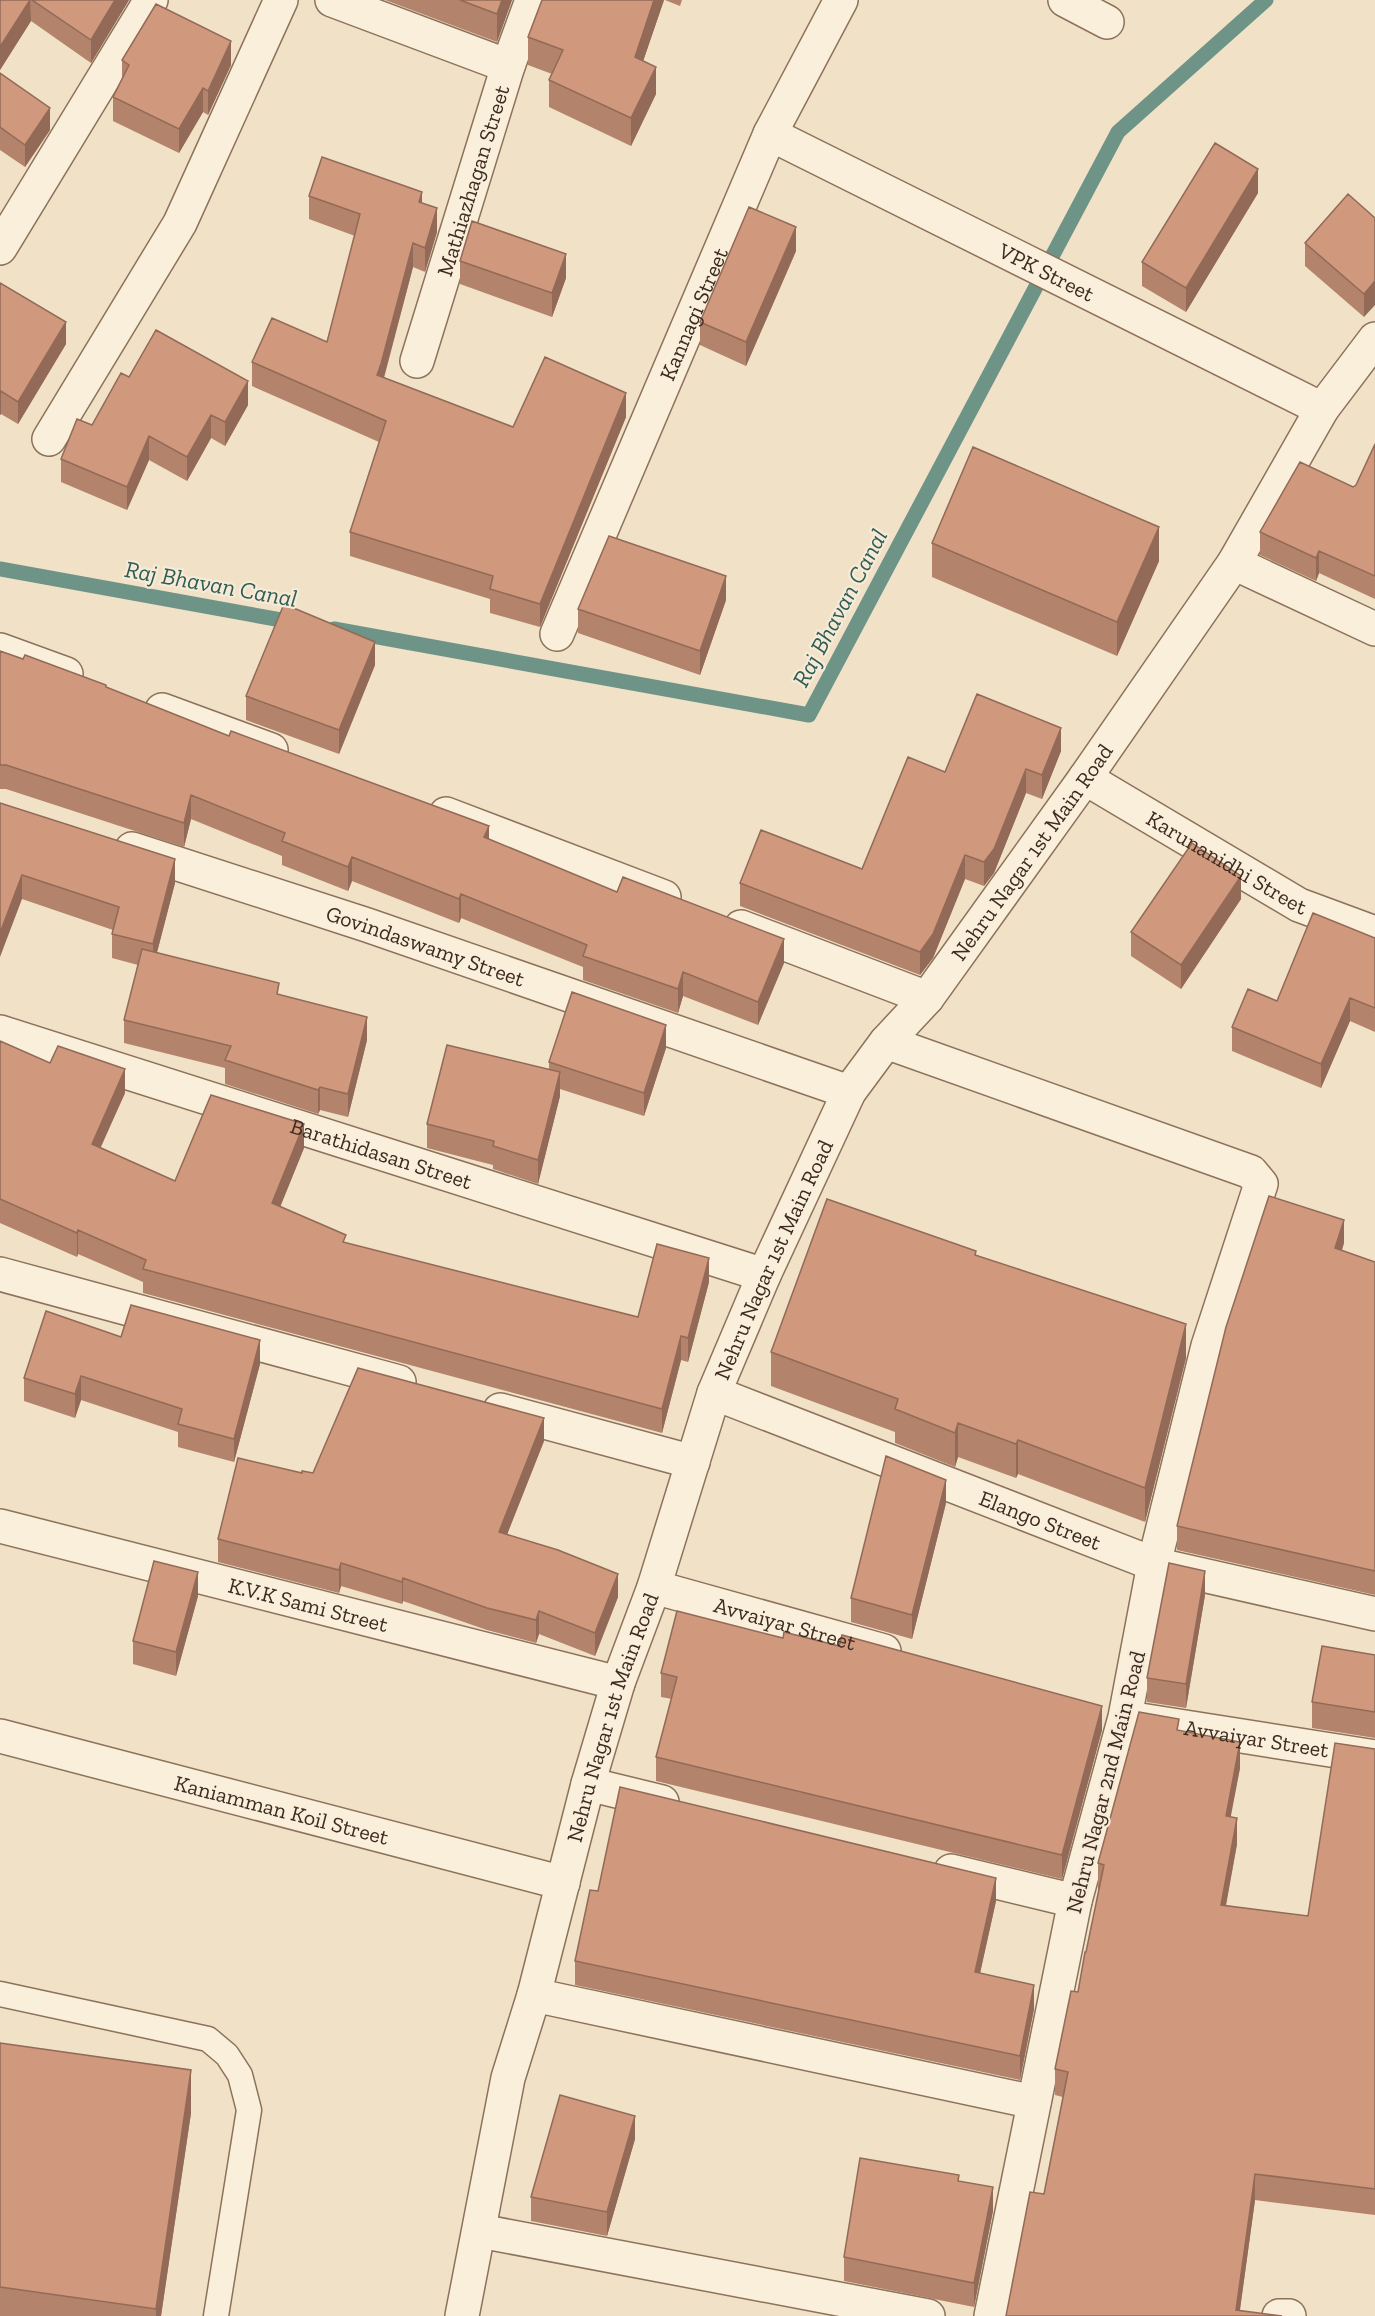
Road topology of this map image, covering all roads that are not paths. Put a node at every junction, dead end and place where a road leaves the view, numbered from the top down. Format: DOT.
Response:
graph roads {
  1 [pos="151,0"];
  2 [pos="281,0"];
  3 [pos="332,0"];
  4 [pos="532,0"];
  5 [pos="842,0"];
  6 [pos="1065,0"];
  7 [pos="1107,22"];
  8 [pos="508,66"];
  9 [pos="770,134"];
  10 [pos="0,248"];
  11 [pos="1375,339"];
  12 [pos="417,361"];
  13 [pos="1322,409"];
  14 [pos="49,439"];
  15 [pos="1234,563"];
  16 [pos="1375,629"];
  17 [pos="557,634"];
  18 [pos="0,650"];
  19 [pos="97,686"];
  20 [pos="129,698"];
  21 [pos="303,762"];
  22 [pos="1085,778"];
  23 [pos="423,806"];
  24 [pos="100,839"];
  25 [pos="686,906"];
  26 [pos="719,918"];
  27 [pos="1375,933"];
  28 [pos="927,998"];
  29 [pos="0,1032"];
  30 [pos="886,1042"];
  31 [pos="849,1092"];
  32 [pos="797,1203"];
  33 [pos="830,1215"];
  34 [pos="0,1274"];
  35 [pos="764,1275"];
  36 [pos="1175,1334"];
  37 [pos="1208,1346"];
  38 [pos="427,1390"];
  39 [pos="714,1393"];
  40 [pos="473,1403"];
  41 [pos="693,1462"];
  42 [pos="0,1526"];
  43 [pos="1154,1564"];
  44 [pos="654,1587"];
  45 [pos="1375,1614"];
  46 [pos="918,1660"];
  47 [pos="618,1683"];
  48 [pos="1113,1714"];
  49 [pos="0,1736"];
  50 [pos="1375,1757"];
  51 [pos="588,1784"];
  52 [pos="692,1809"];
  53 [pos="924,1865"];
  54 [pos="563,1882"];
  55 [pos="1075,1901"];
  56 [pos="0,1994"];
  57 [pos="534,1995"];
  58 [pos="1034,2102"];
  59 [pos="480,2231"];
  60 [pos="216,2316"];
  61 [pos="462,2316"];
  62 [pos="928,2316"];
  63 [pos="991,2316"];
  64 [pos="1279,2316"];
  65 [pos="1288,2316"];
  1 -- 10 [label="street"];
  2 -- 14 [label="street"];
  3 -- 8 [label="street"];
  4 -- 8 [label="street, Mathiazhagan Street"];
  5 -- 9 [label="street, Kannagi Street"];
  6 -- 7 [label="street"];
  8 -- 12 [label="street, Mathiazhagan Street"];
  9 -- 13 [label="street, VPK Street"];
  9 -- 17 [label="street, Kannagi Street"];
  11 -- 13 [label="street, Nehru Nagar 1st Main Road"];
  13 -- 15 [label="street, Nehru Nagar 1st Main Road"];
  15 -- 16 [label="street"];
  15 -- 22 [label="street, Nehru Nagar 1st Main Road"];
  18 -- 19 [label="street"];
  20 -- 21 [label="street"];
  22 -- 27 [label="street, Karunanidhi Street"];
  22 -- 28 [label="street, Nehru Nagar 1st Main Road"];
  23 -- 25 [label="street"];
  24 -- 31 [label="street, Govindaswamy Street"];
  26 -- 28 [label="street"];
  28 -- 30 [label="street, Nehru Nagar 1st Main Road"];
  29 -- 35 [label="street, Barathidasan Street"];
  30 -- 31 [label="street, Nehru Nagar 1st Main Road"];
  30 -- 37 [label="street, Nehru Nagar 2nd Main Road"];
  31 -- 32 [label="street, Nehru Nagar 1st Main Road"];
  32 -- 33 [label="street"];
  32 -- 35 [label="street, Nehru Nagar 1st Main Road"];
  34 -- 38 [label="street"];
  35 -- 39 [label="street, Nehru Nagar 1st Main Road"];
  36 -- 37 [label="street"];
  37 -- 43 [label="street, Nehru Nagar 2nd Main Road"];
  39 -- 41 [label="street, Nehru Nagar 1st Main Road"];
  39 -- 43 [label="street, Elango Street"];
  40 -- 41 [label="street"];
  41 -- 44 [label="street, Nehru Nagar 1st Main Road"];
  42 -- 47 [label="street, K.V.K Sami Street"];
  43 -- 45 [label="street, Elango Street"];
  43 -- 48 [label="street, Nehru Nagar 2nd Main Road"];
  44 -- 46 [label="street, Avvaiyar Street"];
  44 -- 47 [label="street, Nehru Nagar 1st Main Road"];
  47 -- 51 [label="street, Nehru Nagar 1st Main Road"];
  48 -- 50 [label="street, Avvaiyar Street"];
  48 -- 55 [label="street, Nehru Nagar 2nd Main Road"];
  49 -- 54 [label="street, Kaniamman Koil Street"];
  51 -- 52 [label="street"];
  51 -- 54 [label="street, Nehru Nagar 1st Main Road"];
  53 -- 55 [label="street"];
  54 -- 57 [label="street, Nehru Nagar 1st Main Road"];
  55 -- 58 [label="street, Nehru Nagar 2nd Main Road"];
  56 -- 60 [label="lane"];
  57 -- 58 [label="street"];
  57 -- 59 [label="street, Nehru Nagar 1st Main Road"];
  58 -- 63 [label="street, Nehru Nagar 2nd Main Road"];
  59 -- 61 [label="street, Nehru Nagar 1st Main Road"];
  59 -- 62 [label="street"];
  64 -- 65 [label="street"];
}
